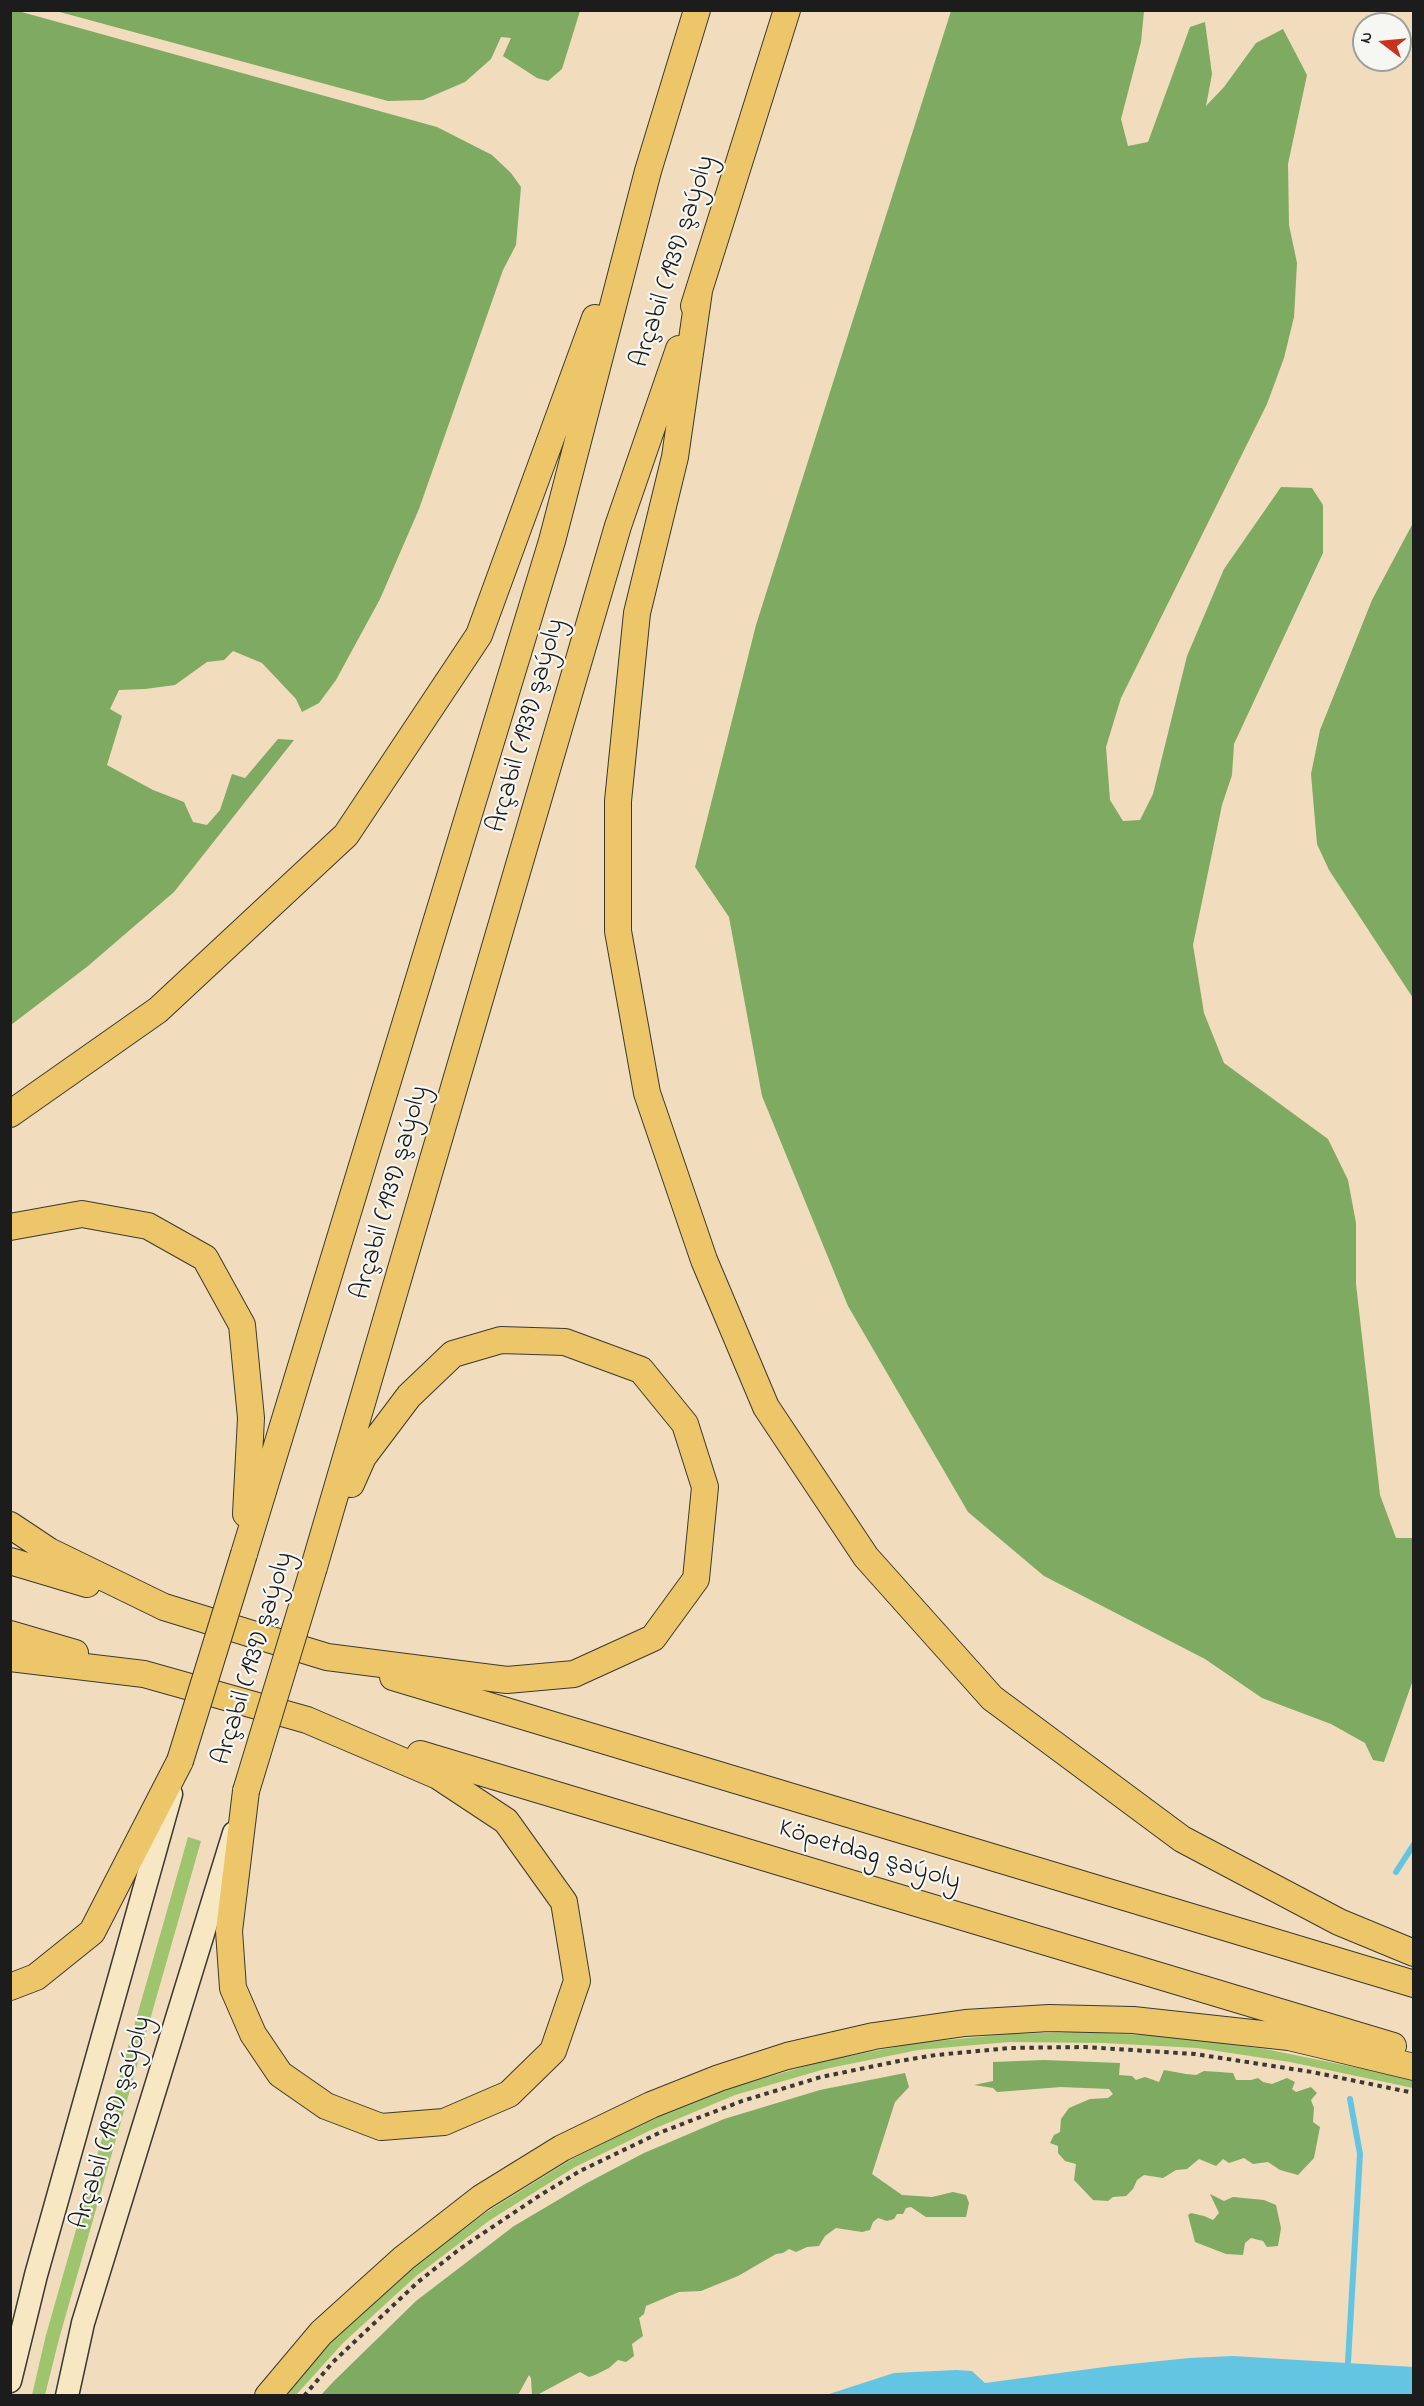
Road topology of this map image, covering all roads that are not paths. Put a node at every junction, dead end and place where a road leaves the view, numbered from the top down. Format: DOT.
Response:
graph roads {
  1 [pos="688,10"];
  2 [pos="697,10"];
  3 [pos="787,10"];
  4 [pos="648,171"];
  5 [pos="699,291"];
  6 [pos="10,1114"];
  7 [pos="10,1227"];
  8 [pos="10,1525"];
  9 [pos="243,1554"];
  10 [pos="10,1561"];
  11 [pos="314,1567"];
  12 [pos="165,1607"];
  13 [pos="10,1634"];
  14 [pos="327,1657"];
  15 [pos="10,1658"];
  16 [pos="144,1674"];
  17 [pos="307,1720"];
  18 [pos="180,1761"];
  19 [pos="246,1791"];
  20 [pos="1413,1953"];
  21 [pos="1413,1984"];
  22 [pos="10,1987"];
  23 [pos="1413,2052"];
  24 [pos="1413,2067"];
  25 [pos="10,2381"];
  26 [pos="67,2396"];
  27 [pos="268,2396"];
  1 -- 4 [label="street"];
  2 -- 4 [label="main road, Arçabil (1939) şaýoly"];
  3 -- 5 [label="main road, Arçabil (1939) şaýoly"];
  4 -- 6 [label="main road"];
  4 -- 9 [label="main road, Arçabil (1939) şaýoly"];
  5 -- 11 [label="main road, Arçabil (1939) şaýoly"];
  5 -- 20 [label="main road"];
  7 -- 9 [label="main road"];
  8 -- 12 [label="main road"];
  9 -- 18 [label="main road, Arçabil (1939) şaýoly, bridge"];
  10 -- 12 [label="main road"];
  11 -- 14 [label="main road"];
  11 -- 19 [label="main road, Arçabil (1939) şaýoly, bridge"];
  12 -- 14 [label="main road"];
  13 -- 16 [label="main road"];
  14 -- 21 [label="main road, Köpetdag şaýoly"];
  15 -- 16 [label="main road"];
  16 -- 17 [label="main road"];
  17 -- 19 [label="main road"];
  17 -- 23 [label="main road, Köpetdag şaýoly"];
  18 -- 22 [label="main road"];
  18 -- 25 [label="street, Arçabil (1939) şaýoly"];
  19 -- 26 [label="street, Arçabil (1939) şaýoly"];
  24 -- 27 [label="main road"];
}
